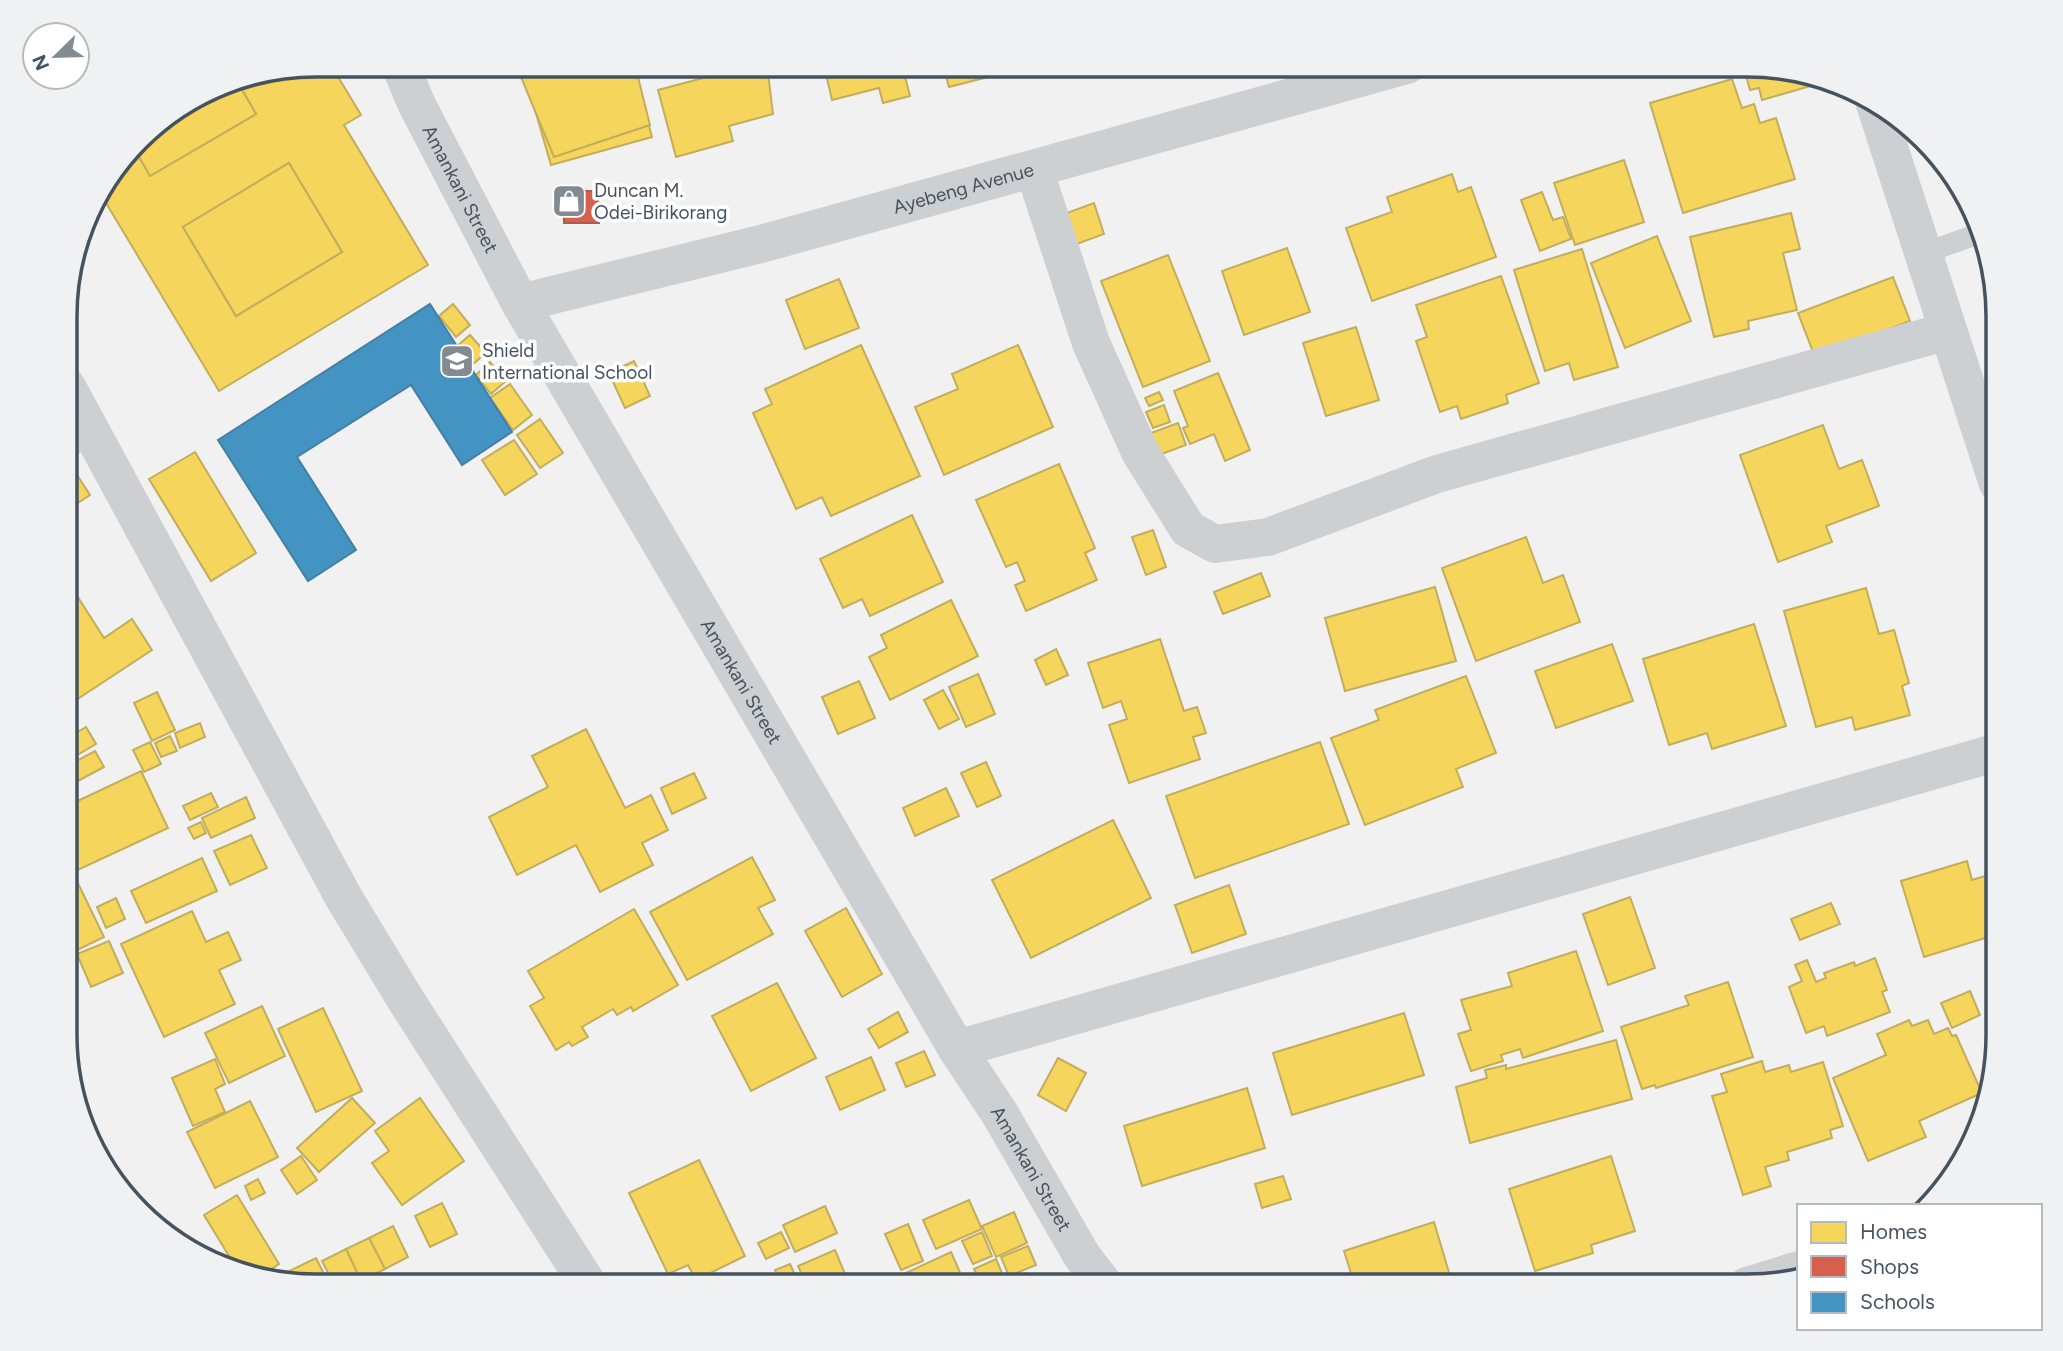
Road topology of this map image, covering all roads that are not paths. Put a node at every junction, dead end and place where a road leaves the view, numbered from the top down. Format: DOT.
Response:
graph roads {
  1 [pos="1363,77"];
  2 [pos="405,78"];
  3 [pos="1879,116"];
  4 [pos="1034,169"];
  5 [pos="1972,236"];
  6 [pos="1922,254"];
  7 [pos="520,303"];
  8 [pos="1948,331"];
  9 [pos="79,441"];
  10 [pos="1985,444"];
  11 [pos="1985,756"];
  12 [pos="957,1049"];
  13 [pos="1095,1273"];
  14 [pos="581,1274"];
  1 -- 4 [label="street, Ayebeng Avenue"];
  2 -- 7 [label="street, Amankani Street"];
  3 -- 6 [label="street"];
  4 -- 7 [label="street, Ayebeng Avenue"];
  4 -- 8 [label="street"];
  5 -- 6 [label="lane"];
  6 -- 8 [label="street"];
  7 -- 12 [label="street, Amankani Street"];
  8 -- 10 [label="street"];
  9 -- 14 [label="street"];
  11 -- 12 [label="street"];
  12 -- 13 [label="street, Amankani Street"];
}
